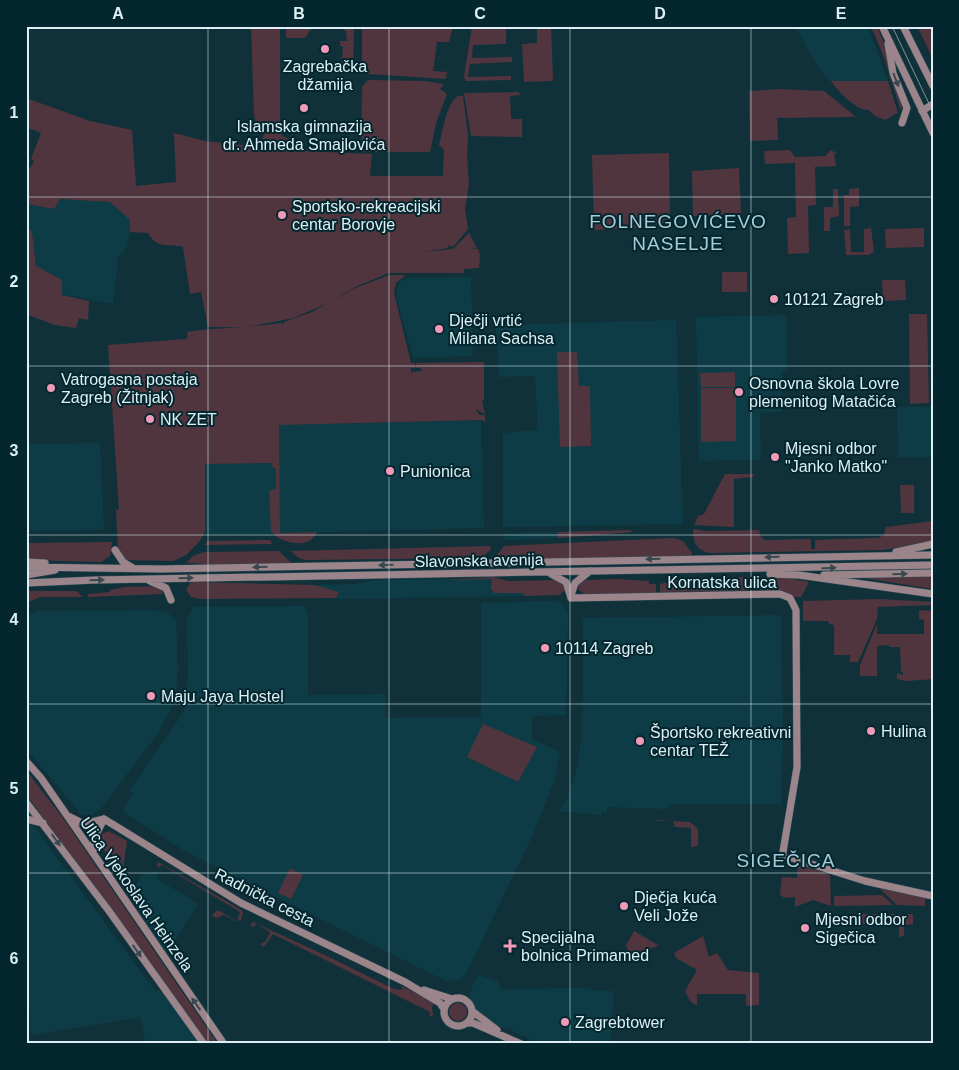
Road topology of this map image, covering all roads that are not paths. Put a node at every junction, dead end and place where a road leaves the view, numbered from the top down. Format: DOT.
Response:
graph roads {
  1 [pos="882,26"];
  2 [pos="903,26"];
  3 [pos="886,36"];
  4 [pos="933,86"];
  5 [pos="933,104"];
  6 [pos="922,112"];
  7 [pos="902,123"];
  8 [pos="933,133"];
  9 [pos="933,544"];
  10 [pos="115,550"];
  11 [pos="933,555"];
  12 [pos="873,556"];
  13 [pos="26,562"];
  14 [pos="933,565"];
  15 [pos="26,567"];
  16 [pos="62,568"];
  17 [pos="136,569"];
  18 [pos="727,570"];
  19 [pos="590,571"];
  20 [pos="541,572"];
  21 [pos="933,573"];
  22 [pos="26,575"];
  23 [pos="799,575"];
  24 [pos="137,579"];
  25 [pos="57,581"];
  26 [pos="26,584"];
  27 [pos="26,588"];
  28 [pos="933,594"];
  29 [pos="570,598"];
  30 [pos="171,600"];
  31 [pos="26,761"];
  32 [pos="26,802"];
  33 [pos="66,815"];
  34 [pos="26,819"];
  35 [pos="104,819"];
  36 [pos="44,824"];
  37 [pos="94,853"];
  38 [pos="933,896"];
  39 [pos="419,989"];
  40 [pos="452,1000"];
  41 [pos="444,1009"];
  42 [pos="472,1011"];
  43 [pos="466,1023"];
  44 [pos="503,1035"];
  45 [pos="204,1044"];
  46 [pos="224,1044"];
  47 [pos="521,1044"];
  1 -- 3 [label="main road"];
  2 -- 4 [label="main road"];
  3 -- 6 [label="main road"];
  3 -- 7 [label="main road, one-way"];
  5 -- 6 [label="main road"];
  6 -- 8 [label="main road"];
  9 -- 12 [label="main road"];
  10 -- 17 [label="main road"];
  11 -- 12 [label="main road, Slavonska avenija"];
  12 -- 17 [label="main road, Slavonska avenija, one-way"];
  13 -- 16 [label="main road"];
  18 -- 14 [label="main road, Slavonska avenija, one-way"];
  15 -- 16 [label="main road, Slavonska avenija"];
  16 -- 17 [label="main road, Slavonska avenija"];
  16 -- 22 [label="main road"];
  18 -- 19 [label="main road, Slavonska avenija"];
  18 -- 23 [label="main road"];
  19 -- 20 [label="main road, Slavonska avenija"];
  19 -- 29 [label="main road"];
  24 -- 20 [label="main road, Slavonska avenija, one-way"];
  20 -- 29 [label="main road"];
  23 -- 21 [label="main road, one-way"];
  23 -- 28 [label="main road"];
  25 -- 24 [label="main road, Slavonska avenija, one-way"];
  24 -- 30 [label="main road"];
  25 -- 26 [label="main road, Slavonska avenija"];
  25 -- 27 [label="main road"];
  29 -- 38 [label="main road, Kornatska ulica"];
  31 -- 33 [label="main road, Ulica Vjekoslava Heinzela"];
  32 -- 36 [label="main road, Ulica Vjekoslava Heinzela"];
  33 -- 35 [label="main road"];
  33 -- 37 [label="main road, Ulica Vjekoslava Heinzela"];
  34 -- 36 [label="main road"];
  35 -- 37 [label="main road"];
  35 -- 39 [label="main road, Radnička cesta"];
  36 -- 45 [label="main road, Ulica Vjekoslava Heinzela, one-way"];
  46 -- 37 [label="main road, Ulica Vjekoslava Heinzela, one-way"];
  39 -- 40 [label="main road, Radnička cesta"];
  39 -- 41 [label="main road, Radnička cesta"];
  40 -- 41 [label="main road"];
  40 -- 42 [label="main road"];
  41 -- 43 [label="main road"];
  42 -- 43 [label="main road"];
  42 -- 44 [label="main road"];
  43 -- 44 [label="main road"];
  44 -- 47 [label="main road"];
}
